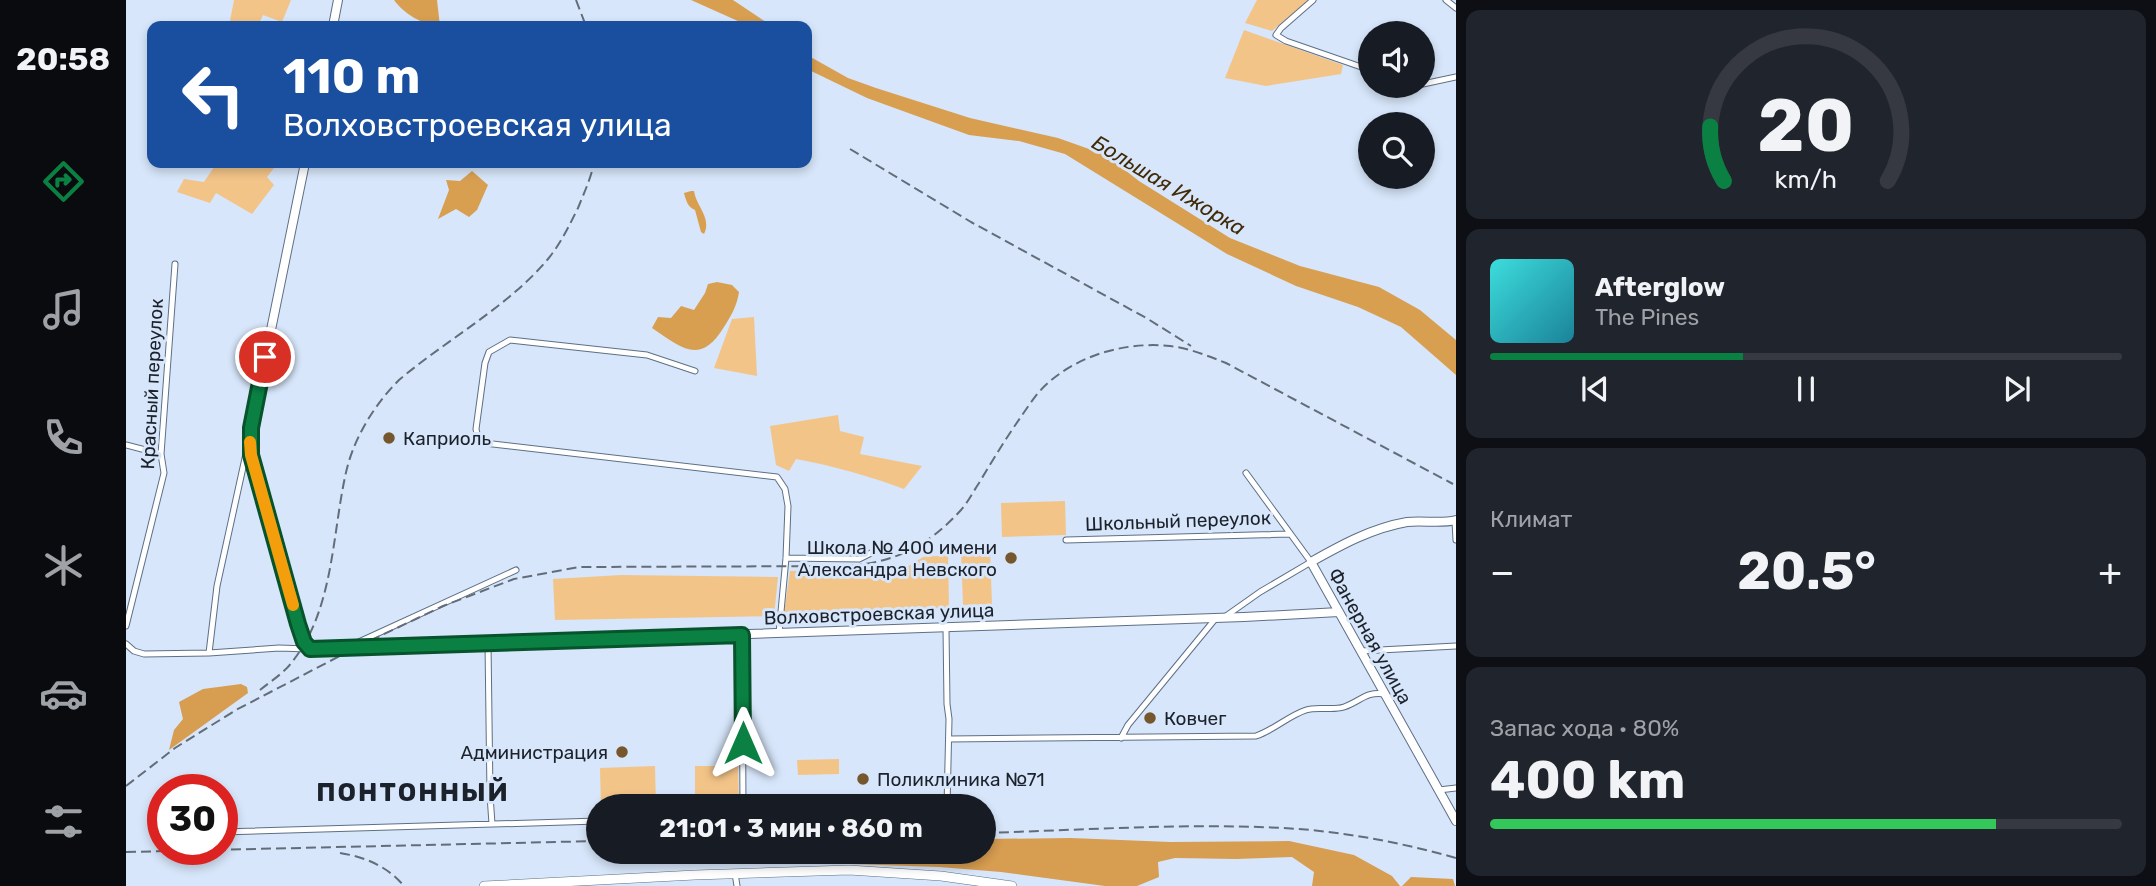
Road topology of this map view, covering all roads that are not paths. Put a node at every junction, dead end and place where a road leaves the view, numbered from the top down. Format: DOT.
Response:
graph roads {
  1 [pos="338,0"];
  2 [pos="1313,0"];
  3 [pos="1446,0"];
  4 [pos="1456,8"];
  5 [pos="334,21"];
  6 [pos="1358,67"];
  7 [pos="1456,77"];
  8 [pos="1435,81"];
  9 [pos="304,168"];
  10 [pos="175,264"];
  11 [pos="695,371"];
  12 [pos="251,428"];
  13 [pos="126,445"];
  14 [pos="161,454"];
  15 [pos="1246,473"];
  16 [pos="1455,521"];
  17 [pos="1290,534"];
  18 [pos="1066,540"];
  19 [pos="1456,540"];
  20 [pos="871,553"];
  21 [pos="786,558"];
  22 [pos="1311,562"];
  23 [pos="516,570"];
  24 [pos="1339,612"];
  25 [pos="1220,618"];
  26 [pos="126,626"];
  27 [pos="946,628"];
  28 [pos="779,633"];
  29 [pos="742,635"];
  30 [pos="488,643"];
  31 [pos="127,645"];
  32 [pos="1456,646"];
  33 [pos="345,648"];
  34 [pos="310,649"];
  35 [pos="1361,651"];
  36 [pos="209,653"];
  37 [pos="1385,694"];
  38 [pos="1121,738"];
  39 [pos="949,739"];
  40 [pos="1456,789"];
  41 [pos="1439,790"];
  42 [pos="743,794"];
  43 [pos="947,794"];
  44 [pos="1455,817"];
  45 [pos="586,821"];
  46 [pos="492,824"];
  47 [pos="238,832"];
  48 [pos="735,873"];
  49 [pos="484,886"];
  50 [pos="737,886"];
  51 [pos="1012,886"];
  1 -- 5 [label="street"];
  2 -- 6 [label="street"];
  3 -- 4 [label="street"];
  7 -- 8 [label="street"];
  9 -- 12 [label="street"];
  10 -- 14 [label="street, Красный переулок"];
  11 -- 21 [label="street"];
  12 -- 34 [label="street"];
  12 -- 36 [label="street"];
  13 -- 14 [label="street"];
  14 -- 26 [label="street, Красный переулок"];
  15 -- 17 [label="street, Фанерная улица"];
  16 -- 19 [label="street"];
  16 -- 22 [label="street"];
  17 -- 18 [label="street, Школьный переулок"];
  17 -- 22 [label="street, Фанерная улица"];
  20 -- 21 [label="street"];
  21 -- 28 [label="street"];
  22 -- 24 [label="street, Фанерная улица"];
  22 -- 25 [label="street"];
  23 -- 33 [label="street"];
  24 -- 25 [label="street, Волховстроевская улица"];
  24 -- 35 [label="street, Фанерная улица"];
  25 -- 27 [label="street, Волховстроевская улица"];
  25 -- 38 [label="street"];
  27 -- 28 [label="street, Волховстроевская улица"];
  27 -- 39 [label="street"];
  28 -- 29 [label="street, Волховстроевская улица"];
  29 -- 30 [label="street, Волховстроевская улица"];
  29 -- 42 [label="street"];
  30 -- 33 [label="street, Волховстроевская улица"];
  30 -- 46 [label="street"];
  31 -- 36 [label="street, Волховстроевская улица"];
  32 -- 35 [label="street"];
  33 -- 34 [label="street, Волховстроевская улица"];
  34 -- 36 [label="street, Волховстроевская улица"];
  35 -- 37 [label="street, Фанерная улица"];
  37 -- 38 [label="street"];
  37 -- 41 [label="street, Фанерная улица"];
  38 -- 39 [label="street"];
  39 -- 43 [label="street"];
  40 -- 41 [label="street"];
  41 -- 44 [label="street, Фанерная улица"];
  45 -- 46 [label="street"];
  46 -- 47 [label="street"];
  48 -- 49 [label="main road"];
  48 -- 50 [label="street"];
  48 -- 51 [label="main road"];
}
